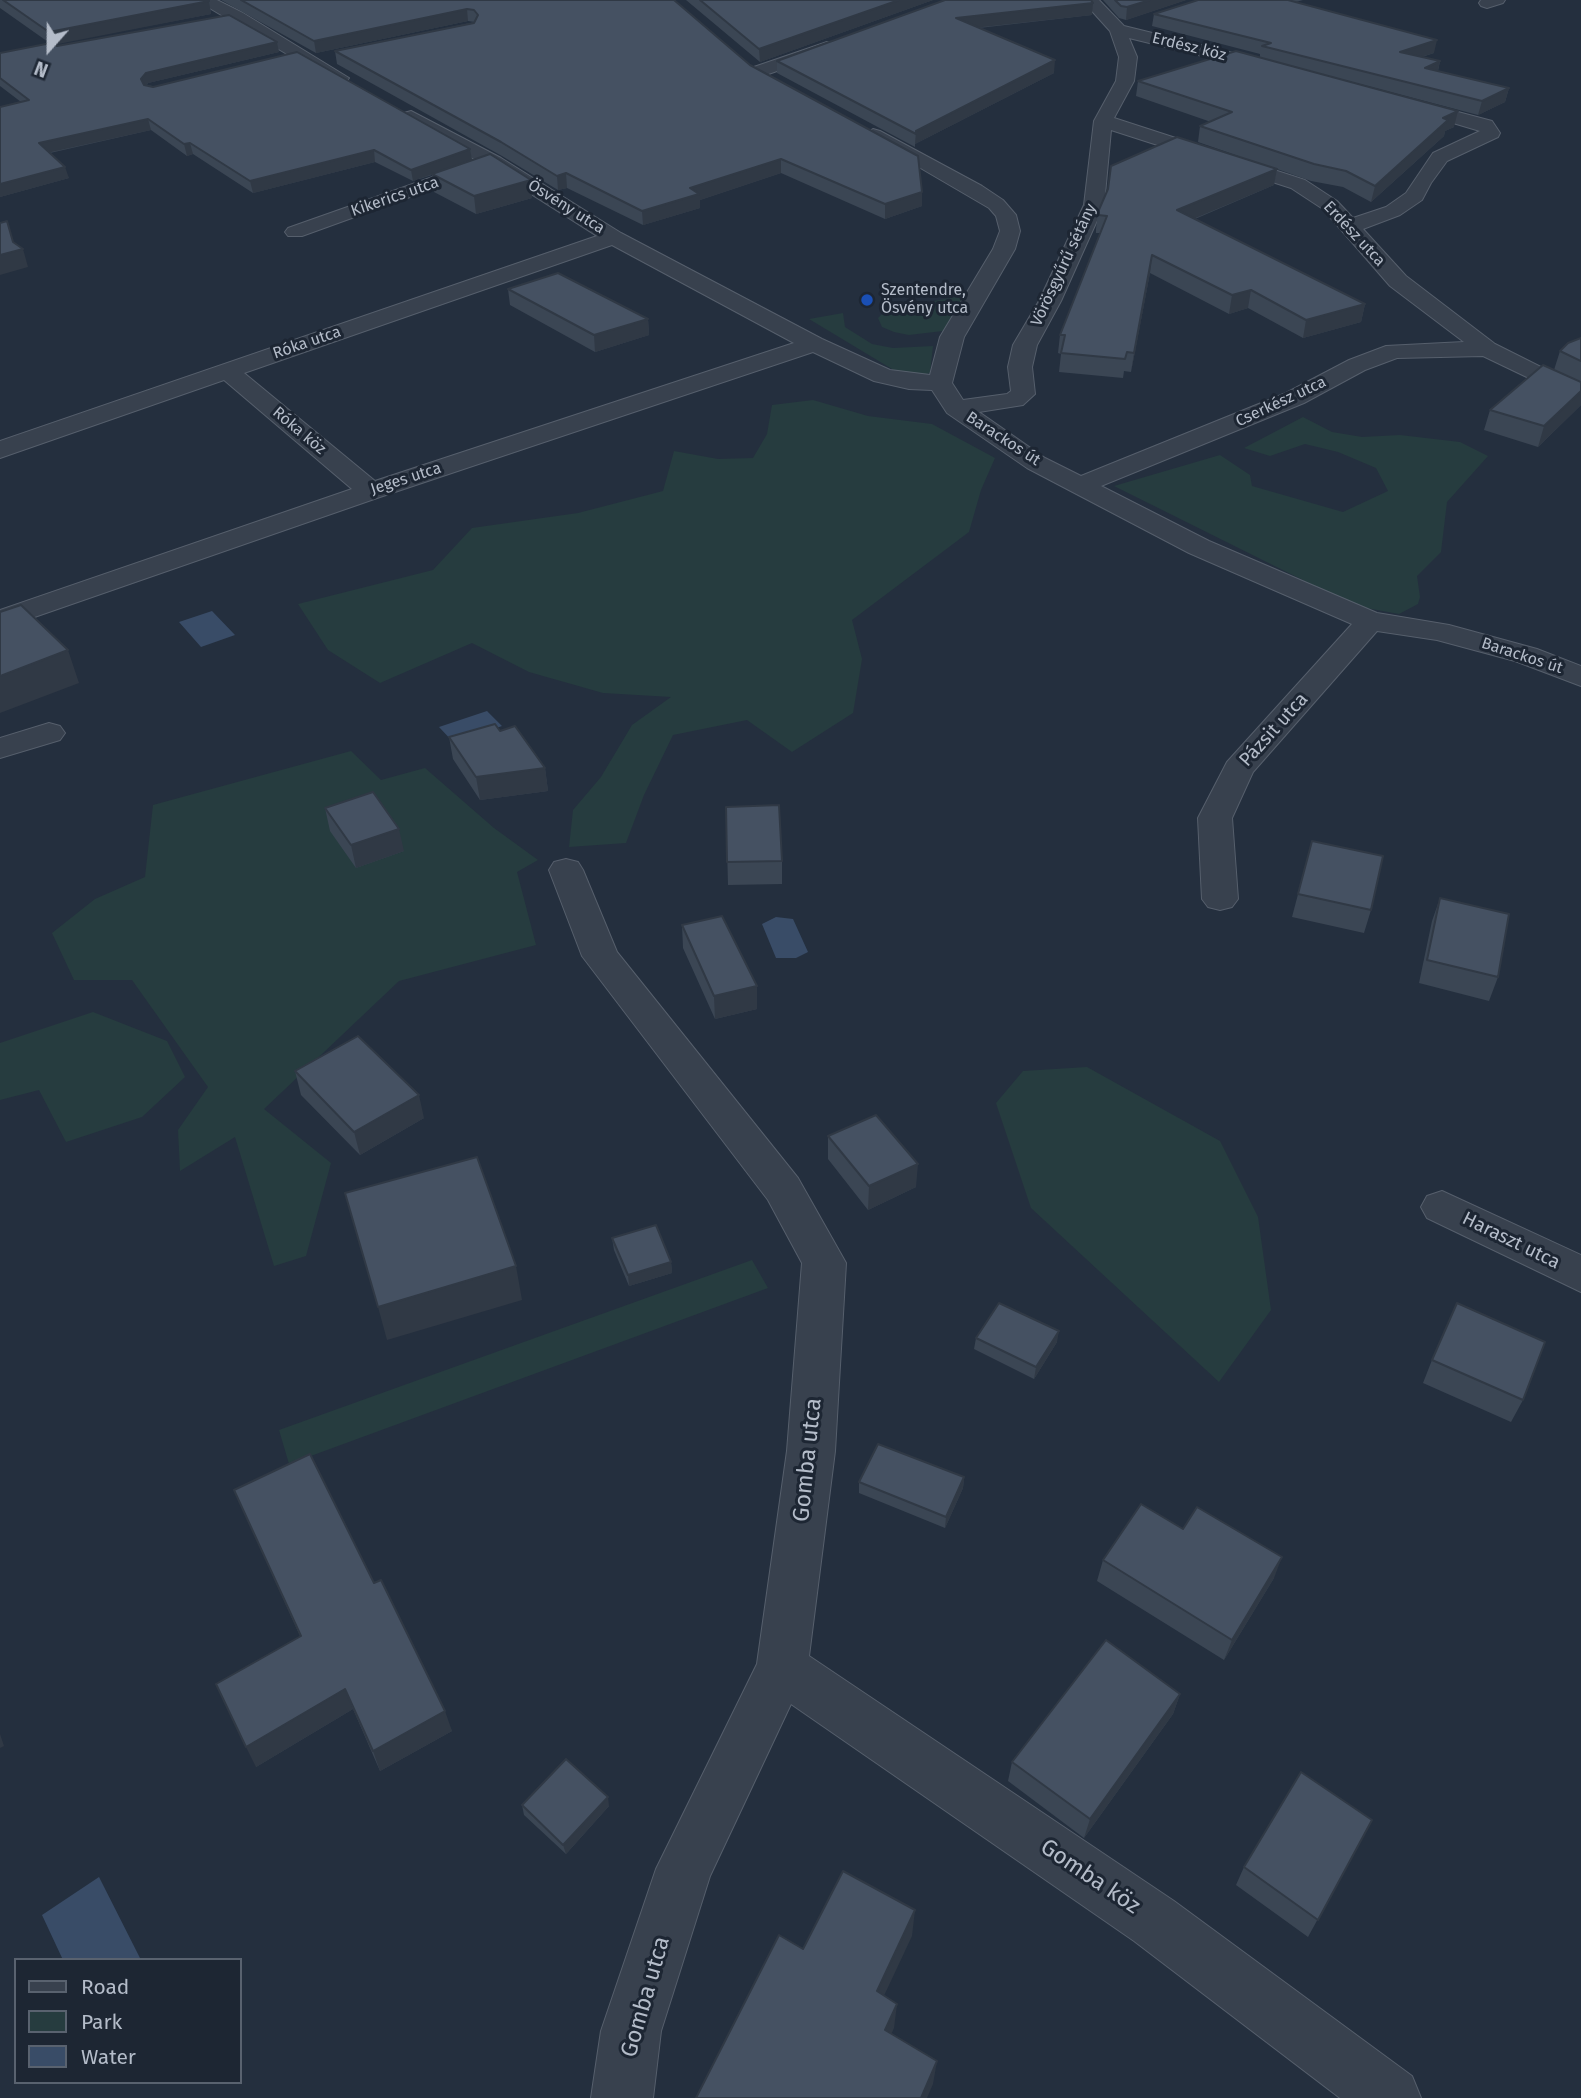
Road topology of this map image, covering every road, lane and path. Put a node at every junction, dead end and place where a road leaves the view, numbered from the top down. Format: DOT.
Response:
graph roads {
  1 [pos="204,0"];
  2 [pos="1090,0"];
  3 [pos="1144,22"];
  4 [pos="1118,30"];
  5 [pos="844,40"];
  6 [pos="337,56"];
  7 [pos="305,58"];
  8 [pos="273,61"];
  9 [pos="1294,73"];
  10 [pos="781,85"];
  11 [pos="360,88"];
  12 [pos="1383,97"];
  13 [pos="396,108"];
  14 [pos="1103,121"];
  15 [pos="854,124"];
  16 [pos="494,162"];
  17 [pos="1349,227"];
  18 [pos="295,232"];
  19 [pos="614,237"];
  20 [pos="814,344"];
  21 [pos="1488,349"];
  22 [pos="227,371"];
  23 [pos="940,383"];
  24 [pos="1581,396"];
  25 [pos="956,408"];
  26 [pos="0,450"];
  27 [pos="1081,485"];
  28 [pos="371,491"];
  29 [pos="0,621"];
  30 [pos="1370,621"];
  31 [pos="1581,677"];
  32 [pos="49,733"];
  33 [pos="0,748"];
  34 [pos="566,870"];
  35 [pos="1220,899"];
  36 [pos="1442,1207"];
  37 [pos="1581,1275"];
  38 [pos="782,1667"];
  39 [pos="622,2098"];
  40 [pos="1390,2098"];
  1 -- 7 [label="street"];
  2 -- 4 [label="street, Vörösgyűrű sétány"];
  3 -- 4 [label="street"];
  4 -- 9 [label="street, Erdész köz"];
  4 -- 14 [label="street, Vörösgyűrű sétány"];
  5 -- 10 [label="street"];
  6 -- 7 [label="street"];
  7 -- 8 [label="street"];
  7 -- 11 [label="street"];
  12 -- 17 [label="street"];
  13 -- 16 [label="street, Ösvény utca"];
  14 -- 17 [label="street, Erdész utca"];
  14 -- 25 [label="street, Vörösgyűrű sétány"];
  15 -- 23 [label="street"];
  16 -- 18 [label="street, Kikerics utca"];
  16 -- 19 [label="street, Ösvény utca"];
  17 -- 21 [label="street, Erdész utca"];
  19 -- 20 [label="street, Ösvény utca"];
  19 -- 22 [label="street, Róka utca"];
  20 -- 23 [label="street, Ösvény utca"];
  20 -- 28 [label="street, Jeges utca"];
  21 -- 24 [label="street, Erdész utca"];
  21 -- 27 [label="street, Cserkész utca"];
  22 -- 26 [label="street, Róka utca"];
  22 -- 28 [label="street, Róka köz"];
  23 -- 25 [label="street, Barackos út"];
  25 -- 27 [label="street, Barackos út"];
  27 -- 30 [label="street, Barackos út"];
  28 -- 29 [label="street, Jeges utca"];
  30 -- 31 [label="street, Barackos út"];
  30 -- 35 [label="street, Pázsit utca"];
  32 -- 33 [label="street"];
  34 -- 38 [label="street, Gomba utca"];
  36 -- 37 [label="street, Haraszt utca"];
  38 -- 39 [label="street, Gomba utca"];
  38 -- 40 [label="street, Gomba köz"];
}
